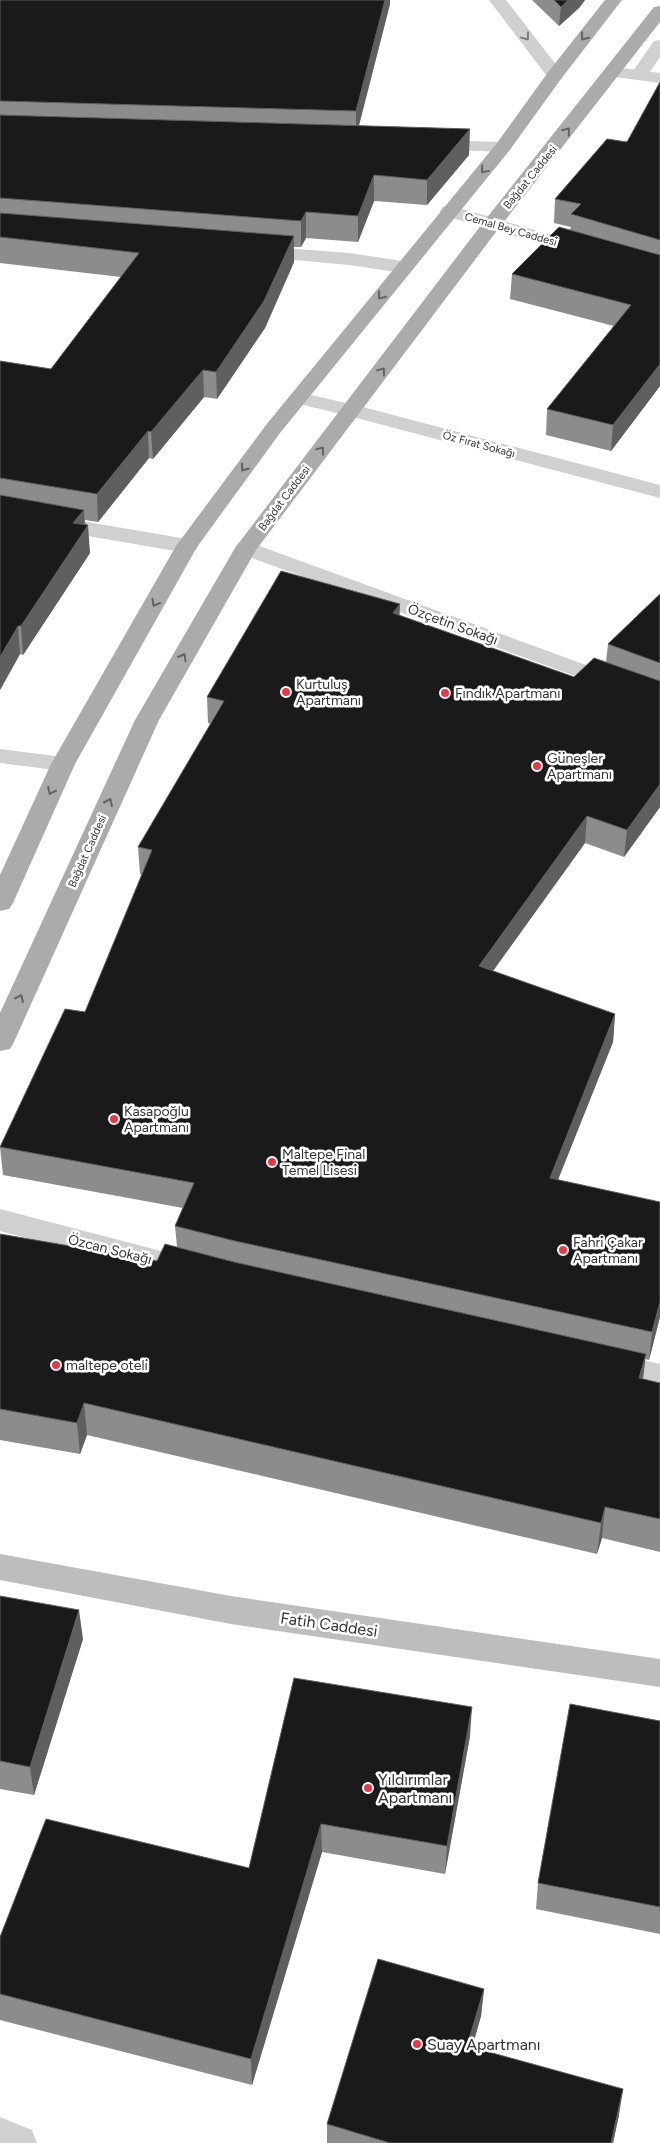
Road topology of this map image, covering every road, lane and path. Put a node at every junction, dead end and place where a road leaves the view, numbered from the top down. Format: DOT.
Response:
graph roads {
  1 [pos="498,0"];
  2 [pos="614,0"];
  3 [pos="660,11"];
  4 [pos="660,45"];
  5 [pos="614,72"];
  6 [pos="555,75"];
  7 [pos="639,75"];
  8 [pos="660,78"];
  9 [pos="414,145"];
  10 [pos="503,147"];
  11 [pos="449,211"];
  12 [pos="492,224"];
  13 [pos="240,250"];
  14 [pos="604,256"];
  15 [pos="403,267"];
  16 [pos="298,398"];
  17 [pos="352,410"];
  18 [pos="660,492"];
  19 [pos="0,514"];
  20 [pos="187,546"];
  21 [pos="246,548"];
  22 [pos="660,700"];
  23 [pos="0,756"];
  24 [pos="63,764"];
  25 [pos="0,903"];
  26 [pos="0,1042"];
  27 [pos="0,1220"];
  28 [pos="217,1276"];
  29 [pos="583,1358"];
  30 [pos="660,1376"];
  31 [pos="0,1567"];
  32 [pos="660,1673"];
  33 [pos="0,2136"];
  34 [pos="18,2143"];
  1 -- 6 [label="street, one-way"];
  2 -- 6 [label="main road, one-way"];
  3 -- 5 [label="main road, Bağdat Caddesi"];
  4 -- 7 [label="street"];
  5 -- 7 [label="street"];
  12 -- 5 [label="main road, Bağdat Caddesi, one-way"];
  6 -- 10 [label="main road"];
  7 -- 8 [label="street"];
  9 -- 10 [label="street"];
  10 -- 11 [label="main road, one-way"];
  11 -- 12 [label="street, Cemal Bey Caddesi"];
  11 -- 15 [label="main road"];
  12 -- 14 [label="street, Cemal Bey Caddesi"];
  17 -- 12 [label="main road, Bağdat Caddesi, one-way"];
  13 -- 15 [label="street"];
  15 -- 16 [label="main road, one-way"];
  16 -- 17 [label="street, Öz Fırat Sokağı"];
  16 -- 20 [label="main road, one-way"];
  17 -- 18 [label="street, Öz Fırat Sokağı"];
  21 -- 17 [label="main road, Bağdat Caddesi, one-way"];
  19 -- 20 [label="street"];
  20 -- 24 [label="main road, one-way"];
  21 -- 22 [label="street, Özçetin Sokağı"];
  26 -- 21 [label="main road, Bağdat Caddesi, one-way"];
  23 -- 24 [label="street"];
  24 -- 25 [label="main road, one-way"];
  27 -- 28 [label="street, Özcan Sokağı"];
  29 -- 30 [label="street"];
  31 -- 32 [label="main road, Fatih Caddesi"];
  33 -- 34 [label="street"];
}
